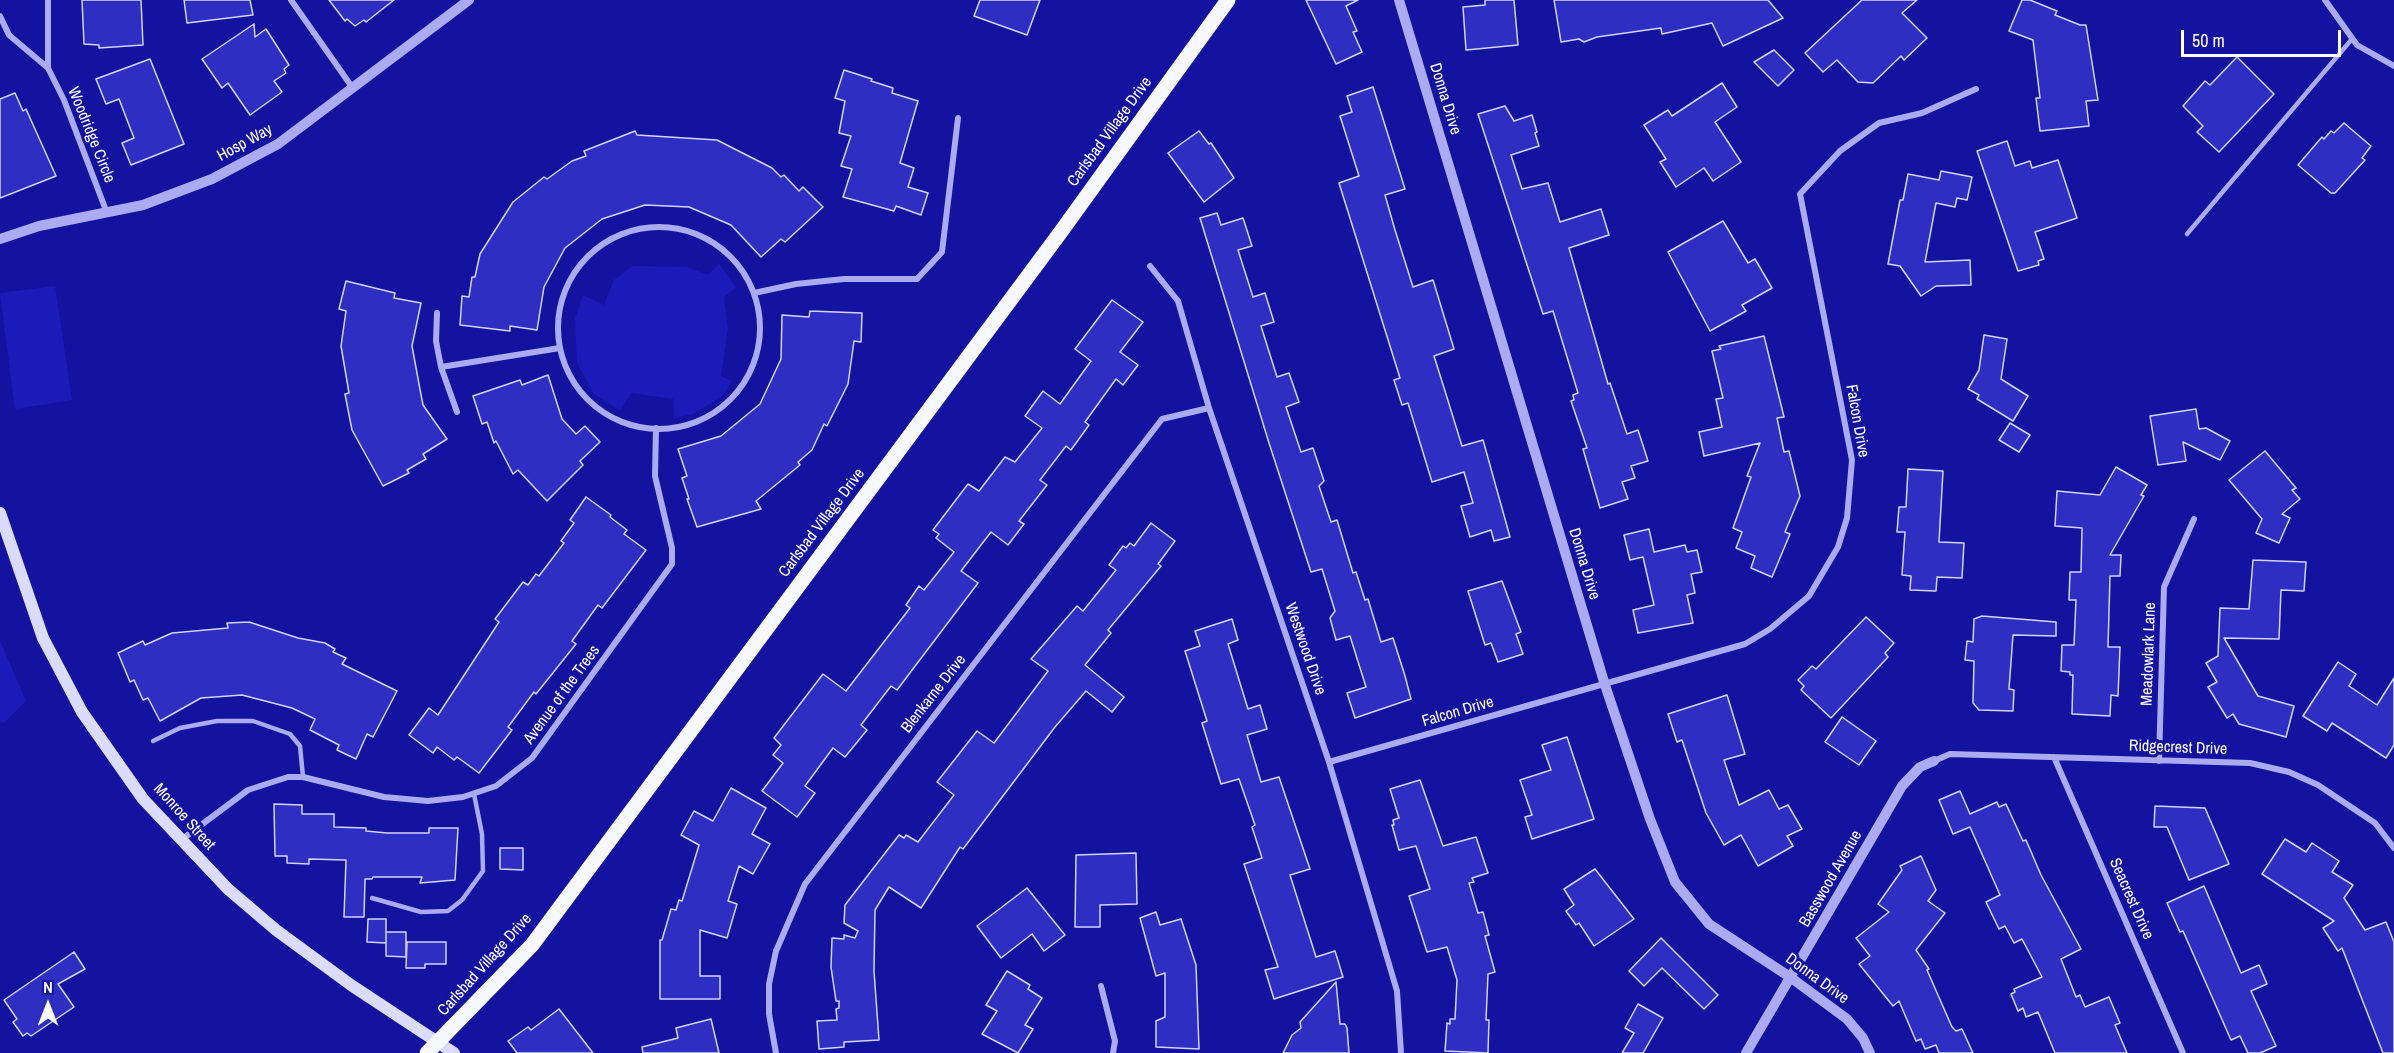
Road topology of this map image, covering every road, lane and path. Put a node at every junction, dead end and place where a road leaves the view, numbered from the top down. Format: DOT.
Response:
graph roads {
  1 [pos="48,0"];
  2 [pos="291,0"];
  3 [pos="469,0"];
  4 [pos="1228,0"];
  5 [pos="1399,0"];
  6 [pos="2325,0"];
  7 [pos="0,16"];
  8 [pos="2352,39"];
  9 [pos="2394,66"];
  10 [pos="48,68"];
  11 [pos="352,87"];
  12 [pos="1976,89"];
  13 [pos="958,118"];
  14 [pos="107,213"];
  15 [pos="2187,234"];
  16 [pos="0,239"];
  17 [pos="1150,266"];
  18 [pos="754,293"];
  19 [pos="437,313"];
  20 [pos="560,348"];
  21 [pos="441,367"];
  22 [pos="1209,408"];
  23 [pos="457,412"];
  24 [pos="656,428"];
  25 [pos="0,513"];
  26 [pos="2194,519"];
  27 [pos="1605,686"];
  28 [pos="153,741"];
  29 [pos="2054,757"];
  30 [pos="1934,761"];
  31 [pos="2159,761"];
  32 [pos="1329,762"];
  33 [pos="303,777"];
  34 [pos="474,794"];
  35 [pos="181,841"];
  36 [pos="2394,848"];
  37 [pos="372,898"];
  38 [pos="1790,977"];
  39 [pos="1101,986"];
  40 [pos="440,1042"];
  41 [pos="427,1053"];
  42 [pos="454,1053"];
  43 [pos="777,1053"];
  44 [pos="1113,1053"];
  45 [pos="1401,1053"];
  46 [pos="1746,1053"];
  47 [pos="1870,1053"];
  48 [pos="2183,1053"];
  1 -- 10 [label="street, Woodridge Circle"];
  2 -- 11 [label="street"];
  3 -- 11 [label="street, Hosp Way"];
  4 -- 40 [label="main road, Carlsbad Village Drive"];
  5 -- 27 [label="street, Donna Drive"];
  6 -- 8 [label="street"];
  7 -- 10 [label="street, Woodridge Circle"];
  8 -- 9 [label="street"];
  8 -- 15 [label="lane"];
  10 -- 14 [label="street, Woodridge Circle"];
  11 -- 14 [label="street, Hosp Way"];
  12 -- 27 [label="street, Falcon Drive"];
  13 -- 18 [label="street"];
  14 -- 16 [label="street, Hosp Way"];
  17 -- 22 [label="street, Westwood Drive"];
  18 -- 20 [label="street"];
  18 -- 24 [label="street"];
  19 -- 21 [label="street"];
  20 -- 21 [label="street"];
  20 -- 24 [label="street"];
  21 -- 23 [label="street"];
  22 -- 32 [label="street, Westwood Drive"];
  22 -- 43 [label="street, Blenkarne Drive"];
  24 -- 34 [label="street, Avenue of the Trees"];
  25 -- 35 [label="main road, Monroe Street"];
  26 -- 31 [label="street, Meadowlark Lane"];
  27 -- 32 [label="street, Falcon Drive"];
  27 -- 38 [label="street, Donna Drive"];
  28 -- 33 [label="lane"];
  29 -- 30 [label="street, Ridgecrest Drive"];
  29 -- 31 [label="street, Ridgecrest Drive"];
  29 -- 48 [label="street, Seacrest Drive"];
  30 -- 38 [label="street, Basswood Avenue"];
  31 -- 36 [label="street, Ridgecrest Drive"];
  32 -- 45 [label="street, Westwood Drive"];
  33 -- 34 [label="street, Avenue of the Trees"];
  33 -- 35 [label="street, Avenue of the Trees"];
  34 -- 37 [label="lane"];
  35 -- 40 [label="main road, Monroe Street"];
  38 -- 46 [label="street, Basswood Avenue"];
  38 -- 47 [label="street, Donna Drive"];
  39 -- 44 [label="street"];
  40 -- 41 [label="main road, Carlsbad Village Drive"];
  40 -- 42 [label="main road, Monroe Street"];
}
